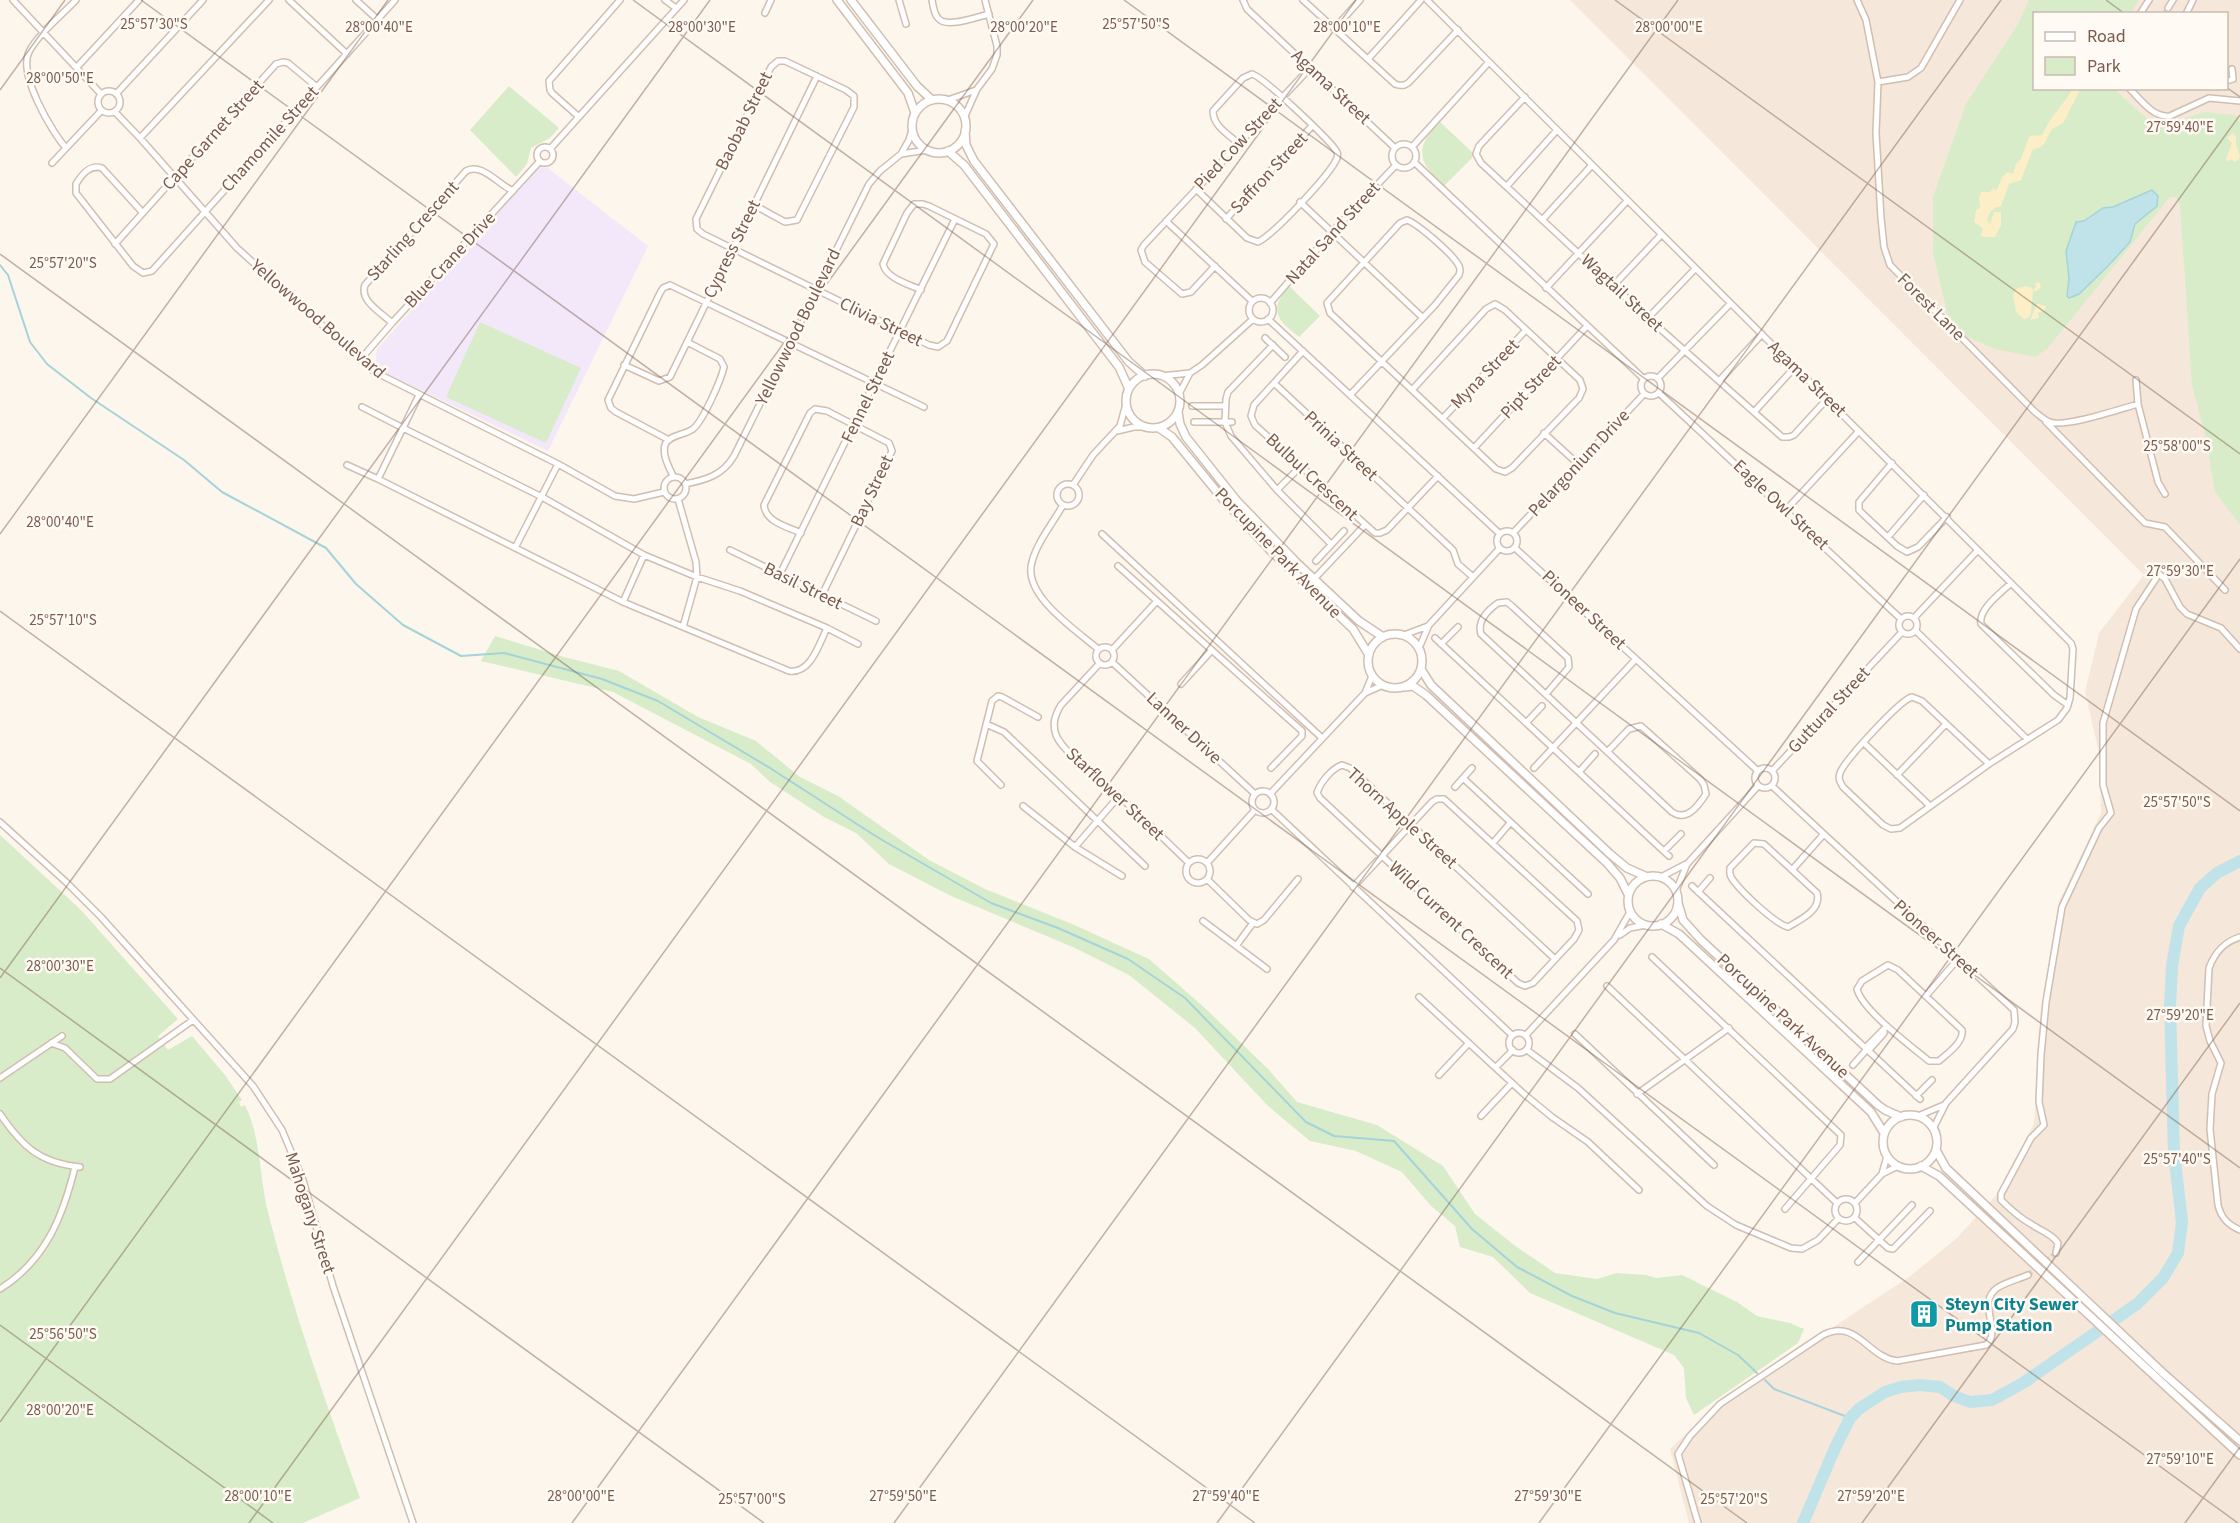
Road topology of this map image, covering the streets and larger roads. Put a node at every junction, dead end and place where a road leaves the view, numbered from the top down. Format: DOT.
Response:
graph roads {
  1 [pos="13,0"];
  2 [pos="76,0"];
  3 [pos="139,0"];
  4 [pos="203,0"];
  5 [pos="269,0"];
  6 [pos="289,0"];
  7 [pos="356,0"];
  8 [pos="395,0"];
  9 [pos="620,0"];
  10 [pos="665,0"];
  11 [pos="684,0"];
  12 [pos="771,0"];
  13 [pos="837,0"];
  14 [pos="851,0"];
  15 [pos="899,0"];
  16 [pos="932,0"];
  17 [pos="985,0"];
  18 [pos="1244,0"];
  19 [pos="1303,0"];
  20 [pos="1360,0"];
  21 [pos="1421,0"];
  22 [pos="1427,0"];
  23 [pos="1857,0"];
  24 [pos="1960,0"];
  25 [pos="2173,0"];
  26 [pos="676,8"];
  27 [pos="2168,8"];
  28 [pos="765,13"];
  29 [pos="989,14"];
  30 [pos="378,20"];
  31 [pos="906,24"];
  32 [pos="1335,28"];
  33 [pos="1458,30"];
  34 [pos="44,34"];
  35 [pos="347,54"];
  36 [pos="1368,59"];
  37 [pos="1489,62"];
  38 [pos="77,67"];
  39 [pos="1310,68"];
  40 [pos="2232,69"];
  41 [pos="817,76"];
  42 [pos="2228,80"];
  43 [pos="1878,82"];
  44 [pos="317,87"];
  45 [pos="977,89"];
  46 [pos="2131,90"];
  47 [pos="116,93"];
  48 [pos="101,94"];
  49 [pos="1282,97"];
  50 [pos="1525,97"];
  51 [pos="932,100"];
  52 [pos="948,100"];
  53 [pos="2240,101"];
  54 [pos="101,111"];
  55 [pos="115,112"];
  56 [pos="915,113"];
  57 [pos="579,117"];
  58 [pos="964,118"];
  59 [pos="1312,126"];
  60 [pos="912,130"];
  61 [pos="1557,130"];
  62 [pos="965,131"];
  63 [pos="140,138"];
  64 [pos="1238,143"];
  65 [pos="1412,147"];
  66 [pos="66,148"];
  67 [pos="1395,148"];
  68 [pos="550,149"];
  69 [pos="927,150"];
  70 [pos="948,151"];
  71 [pos="901,154"];
  72 [pos="540,161"];
  73 [pos="1414,162"];
  74 [pos="52,163"];
  75 [pos="1396,165"];
  76 [pos="1592,165"];
  77 [pos="175,178"];
  78 [pos="501,185"];
  79 [pos="1507,186"];
  80 [pos="1196,189"];
  81 [pos="513,191"];
  82 [pos="507,198"];
  83 [pos="1627,201"];
  84 [pos="1300,202"];
  85 [pos="754,206"];
  86 [pos="205,212"];
  87 [pos="143,213"];
  88 [pos="955,219"];
  89 [pos="1226,219"];
  90 [pos="1543,219"];
  91 [pos="1166,221"];
  92 [pos="699,232"];
  93 [pos="1332,232"];
  94 [pos="1661,235"];
  95 [pos="116,244"];
  96 [pos="733,249"];
  97 [pos="1577,252"];
  98 [pos="1365,262"];
  99 [pos="1215,266"];
  100 [pos="1695,269"];
  101 [pos="1613,286"];
  102 [pos="1546,288"];
  103 [pos="816,290"];
  104 [pos="921,290"];
  105 [pos="707,301"];
  106 [pos="1252,301"];
  107 [pos="1270,303"];
  108 [pos="1730,304"];
  109 [pos="1422,317"];
  110 [pos="1648,318"];
  111 [pos="1253,319"];
  112 [pos="1268,319"];
  113 [pos="392,322"];
  114 [pos="1587,326"];
  115 [pos="1526,330"];
  116 [pos="900,331"];
  117 [pos="1762,334"];
  118 [pos="1265,338"];
  119 [pos="687,342"];
  120 [pos="791,342"];
  121 [pos="1273,345"];
  122 [pos="1303,351"];
  123 [pos="1685,351"];
  124 [pos="1286,357"];
  125 [pos="1557,359"];
  126 [pos="360,360"];
  127 [pos="1380,361"];
  128 [pos="624,365"];
  129 [pos="1795,367"];
  130 [pos="1190,373"];
  131 [pos="1145,376"];
  132 [pos="1161,376"];
  133 [pos="1658,378"];
  134 [pos="1644,379"];
  135 [pos="2136,380"];
  136 [pos="1719,381"];
  137 [pos="875,383"];
  138 [pos="1274,383"];
  139 [pos="1129,389"];
  140 [pos="1412,390"];
  141 [pos="1659,393"];
  142 [pos="1179,394"];
  143 [pos="1644,394"];
  144 [pos="419,395"];
  145 [pos="1350,395"];
  146 [pos="1827,399"];
  147 [pos="1126,404"];
  148 [pos="2138,404"];
  149 [pos="1192,406"];
  150 [pos="1225,406"];
  151 [pos="362,407"];
  152 [pos="924,407"];
  153 [pos="1178,412"];
  154 [pos="1754,412"];
  155 [pos="1443,418"];
  156 [pos="2043,418"];
  157 [pos="1194,422"];
  158 [pos="1225,422"];
  159 [pos="1232,422"];
  160 [pos="855,424"];
  161 [pos="1144,427"];
  162 [pos="403,428"];
  163 [pos="1159,428"];
  164 [pos="1859,431"];
  165 [pos="1116,432"];
  166 [pos="1544,433"];
  167 [pos="669,440"];
  168 [pos="1474,448"];
  169 [pos="1892,463"];
  170 [pos="558,464"];
  171 [pos="1578,464"];
  172 [pos="347,465"];
  173 [pos="1301,466"];
  174 [pos="673,476"];
  175 [pos="1438,476"];
  176 [pos="378,479"];
  177 [pos="685,484"];
  178 [pos="1073,485"];
  179 [pos="1277,490"];
  180 [pos="664,492"];
  181 [pos="2164,494"];
  182 [pos="1924,495"];
  183 [pos="542,497"];
  184 [pos="678,499"];
  185 [pos="1063,505"];
  186 [pos="1408,508"];
  187 [pos="1786,510"];
  188 [pos="1947,517"];
  189 [pos="1365,525"];
  190 [pos="1344,531"];
  191 [pos="801,533"];
  192 [pos="1514,533"];
  193 [pos="1102,534"];
  194 [pos="1500,534"];
  195 [pos="1888,537"];
  196 [pos="1331,544"];
  197 [pos="515,548"];
  198 [pos="1500,548"];
  199 [pos="1515,548"];
  200 [pos="730,550"];
  201 [pos="1978,550"];
  202 [pos="644,555"];
  203 [pos="1316,561"];
  204 [pos="1118,566"];
  205 [pos="780,574"];
  206 [pos="697,577"];
  207 [pos="1473,578"];
  208 [pos="1314,579"];
  209 [pos="2011,583"];
  210 [pos="2225,590"];
  211 [pos="822,595"];
  212 [pos="1157,601"];
  213 [pos="623,602"];
  214 [pos="1914,618"];
  215 [pos="1901,619"];
  216 [pos="876,621"];
  217 [pos="1429,625"];
  218 [pos="683,627"];
  219 [pos="1458,627"];
  220 [pos="827,628"];
  221 [pos="1916,631"];
  222 [pos="1902,632"];
  223 [pos="1404,635"];
  224 [pos="1383,637"];
  225 [pos="1435,638"];
  226 [pos="858,644"];
  227 [pos="1441,644"];
  228 [pos="1419,648"];
  229 [pos="1098,649"];
  230 [pos="2240,649"];
  231 [pos="1113,650"];
  232 [pos="1212,650"];
  233 [pos="1369,655"];
  234 [pos="1636,659"];
  235 [pos="1112,662"];
  236 [pos="1100,663"];
  237 [pos="1421,669"];
  238 [pos="1372,676"];
  239 [pos="1180,684"];
  240 [pos="1383,685"];
  241 [pos="1404,687"];
  242 [pos="1365,693"];
  243 [pos="1546,694"];
  244 [pos="2068,705"];
  245 [pos="1542,706"];
  246 [pos="1038,717"];
  247 [pos="1578,722"];
  248 [pos="1526,723"];
  249 [pos="986,724"];
  250 [pos="1946,724"];
  251 [pos="1322,738"];
  252 [pos="2027,739"];
  253 [pos="1864,743"];
  254 [pos="1553,748"];
  255 [pos="1608,751"];
  256 [pos="1595,754"];
  257 [pos="1989,764"];
  258 [pos="1271,768"];
  259 [pos="1472,768"];
  260 [pos="1534,768"];
  261 [pos="1758,771"];
  262 [pos="1772,771"];
  263 [pos="1579,772"];
  264 [pos="1897,775"];
  265 [pos="1463,778"];
  266 [pos="1001,785"];
  267 [pos="1758,786"];
  268 [pos="1772,786"];
  269 [pos="1455,787"];
  270 [pos="1255,794"];
  271 [pos="1270,794"];
  272 [pos="1119,796"];
  273 [pos="1023,806"];
  274 [pos="1930,806"];
  275 [pos="1271,809"];
  276 [pos="1256,810"];
  277 [pos="1098,821"];
  278 [pos="0,822"];
  279 [pos="1510,823"];
  280 [pos="1411,824"];
  281 [pos="1681,834"];
  282 [pos="1823,835"];
  283 [pos="1493,843"];
  284 [pos="1075,847"];
  285 [pos="1382,855"];
  286 [pos="1189,863"];
  287 [pos="1207,863"];
  288 [pos="1687,864"];
  289 [pos="1145,866"];
  290 [pos="1792,870"];
  291 [pos="1122,876"];
  292 [pos="1645,876"];
  293 [pos="1661,877"];
  294 [pos="1710,878"];
  295 [pos="1207,879"];
  296 [pos="1298,879"];
  297 [pos="1692,886"];
  298 [pos="1353,887"];
  299 [pos="1676,891"];
  300 [pos="1698,892"];
  301 [pos="1588,894"];
  302 [pos="1628,894"];
  303 [pos="1678,903"];
  304 [pos="1630,912"];
  305 [pos="1203,921"];
  306 [pos="1253,923"];
  307 [pos="1661,924"];
  308 [pos="1646,925"];
  309 [pos="2240,937"];
  310 [pos="1614,939"];
  311 [pos="1236,946"];
  312 [pos="1652,957"];
  313 [pos="1555,959"];
  314 [pos="1958,959"];
  315 [pos="1267,969"];
  316 [pos="1606,986"];
  317 [pos="1926,996"];
  318 [pos="1419,997"];
  319 [pos="194,1020"];
  320 [pos="1729,1028"];
  321 [pos="1885,1028"];
  322 [pos="1575,1034"];
  323 [pos="1512,1035"];
  324 [pos="1526,1035"];
  325 [pos="62,1036"];
  326 [pos="1469,1043"];
  327 [pos="51,1044"];
  328 [pos="1867,1048"];
  329 [pos="1513,1050"];
  330 [pos="1527,1050"];
  331 [pos="1685,1059"];
  332 [pos="1853,1065"];
  333 [pos="1496,1067"];
  334 [pos="1439,1075"];
  335 [pos="0,1078"];
  336 [pos="1932,1080"];
  337 [pos="1512,1083"];
  338 [pos="1637,1094"];
  339 [pos="1946,1103"];
  340 [pos="0,1114"];
  341 [pos="1481,1116"];
  342 [pos="1918,1116"];
  343 [pos="1901,1117"];
  344 [pos="1933,1129"];
  345 [pos="1884,1133"];
  346 [pos="1936,1150"];
  347 [pos="1887,1156"];
  348 [pos="1714,1164"];
  349 [pos="1898,1166"];
  350 [pos="1921,1166"];
  351 [pos="1882,1174"];
  352 [pos="1812,1178"];
  353 [pos="1639,1190"];
  354 [pos="1837,1203"];
  355 [pos="1855,1203"];
  356 [pos="1912,1205"];
  357 [pos="1785,1209"];
  358 [pos="1930,1211"];
  359 [pos="1855,1218"];
  360 [pos="1838,1219"];
  361 [pos="2240,1230"];
  362 [pos="1879,1240"];
  363 [pos="2056,1253"];
  364 [pos="1858,1262"];
  365 [pos="2051,1274"];
  366 [pos="2028,1275"];
  367 [pos="0,1289"];
  368 [pos="2240,1442"];
  369 [pos="2240,1455"];
  370 [pos="413,1523"];
  371 [pos="1698,1523"];
  1 -- 34 [label="street"];
  2 -- 34 [label="street"];
  3 -- 38 [label="street"];
  4 -- 47 [label="street"];
  5 -- 63 [label="street"];
  6 -- 35 [label="street"];
  7 -- 30 [label="street"];
  8 -- 30 [label="street, Chamomile Street"];
  9 -- 57 [label="street"];
  10 -- 26 [label="street"];
  11 -- 26 [label="street"];
  12 -- 28 [label="street"];
  13 -- 56 [label="street"];
  14 -- 51 [label="street"];
  15 -- 31 [label="street"];
  16 -- 29 [label="street"];
  17 -- 29 [label="street"];
  18 -- 39 [label="street, Agama Street"];
  19 -- 32 [label="street"];
  20 -- 32 [label="street"];
  21 -- 36 [label="street"];
  22 -- 33 [label="street, Agama Street"];
  23 -- 43 [label="street, Forest Lane"];
  24 -- 43 [label="street"];
  25 -- 27 [label="street"];
  26 -- 57 [label="street"];
  29 -- 45 [label="street"];
  30 -- 35 [label="street, Chamomile Street"];
  32 -- 36 [label="street"];
  33 -- 36 [label="street"];
  33 -- 37 [label="street, Agama Street"];
  34 -- 38 [label="street"];
  34 -- 66 [label="street"];
  35 -- 44 [label="street, Chamomile Street"];
  37 -- 50 [label="street, Agama Street"];
  37 -- 65 [label="street"];
  38 -- 48 [label="street"];
  39 -- 49 [label="street, Pied Cow Street"];
  39 -- 67 [label="street, Agama Street"];
  40 -- 42 [label="street"];
  41 -- 85 [label="street, Cypress Street"];
  41 -- 85 [label="street, Baobab Street"];
  41 -- 92 [label="street, Baobab Street"];
  43 -- 156 [label="street, Forest Lane"];
  44 -- 77 [label="street, Cape Garnet Street"];
  44 -- 86 [label="street, Chamomile Street"];
  45 -- 52 [label="street"];
  45 -- 58 [label="street"];
  46 -- 53 [label="street"];
  47 -- 48 [label="street"];
  47 -- 55 [label="street"];
  48 -- 54 [label="street"];
  49 -- 59 [label="street"];
  49 -- 64 [label="street, Pied Cow Street"];
  49 -- 64 [label="street"];
  50 -- 61 [label="street, Agama Street"];
  50 -- 79 [label="street, Wagtail Street"];
  51 -- 52 [label="street"];
  51 -- 56 [label="street"];
  52 -- 58 [label="street"];
  54 -- 55 [label="street"];
  54 -- 66 [label="street"];
  55 -- 63 [label="street, Yellowwood Boulevard"];
  56 -- 60 [label="street"];
  57 -- 68 [label="street"];
  58 -- 62 [label="street"];
  59 -- 84 [label="street"];
  59 -- 89 [label="street, Saffron Street"];
  60 -- 69 [label="street"];
  60 -- 71 [label="street, Yellowwood Boulevard"];
  61 -- 76 [label="street, Agama Street"];
  61 -- 79 [label="street"];
  62 -- 70 [label="street"];
  62 -- 131 [label="street"];
  63 -- 77 [label="street, Yellowwood Boulevard"];
  64 -- 80 [label="street, Pied Cow Street"];
  65 -- 67 [label="street"];
  65 -- 73 [label="street"];
  66 -- 74 [label="street"];
  67 -- 75 [label="street"];
  68 -- 72 [label="street"];
  68 -- 72 [label="street"];
  69 -- 70 [label="street"];
  69 -- 71 [label="street"];
  70 -- 139 [label="street"];
  71 -- 103 [label="street, Yellowwood Boulevard"];
  72 -- 81 [label="street, Blue Crane Drive"];
  73 -- 75 [label="street"];
  73 -- 102 [label="street"];
  75 -- 93 [label="street, Natal Sand Street"];
  76 -- 83 [label="street, Agama Street"];
  76 -- 90 [label="street"];
  77 -- 86 [label="street, Yellowwood Boulevard"];
  77 -- 87 [label="street, Cape Garnet Street"];
  78 -- 81 [label="street, Starling Crescent"];
  78 -- 82 [label="street"];
  78 -- 113 [label="street, Starling Crescent"];
  79 -- 90 [label="street, Wagtail Street"];
  80 -- 89 [label="street"];
  80 -- 91 [label="street, Pied Cow Street"];
  81 -- 82 [label="street, Blue Crane Drive"];
  82 -- 113 [label="street, Blue Crane Drive"];
  83 -- 94 [label="street, Agama Street"];
  83 -- 97 [label="street"];
  84 -- 89 [label="street"];
  84 -- 93 [label="street"];
  85 -- 96 [label="street, Cypress Street"];
  86 -- 95 [label="street, Chamomile Street"];
  86 -- 126 [label="street, Yellowwood Boulevard"];
  87 -- 95 [label="street, Cape Garnet Street"];
  87 -- 95 [label="street"];
  88 -- 104 [label="street, Fennel Street"];
  88 -- 104 [label="street"];
  88 -- 116 [label="street, Clivia Street"];
  90 -- 97 [label="street, Wagtail Street"];
  91 -- 99 [label="street"];
  91 -- 99 [label="street, Pied Cow Street"];
  92 -- 96 [label="street, Clivia Street"];
  93 -- 98 [label="street"];
  93 -- 107 [label="street, Natal Sand Street"];
  94 -- 100 [label="street, Agama Street"];
  94 -- 101 [label="street"];
  96 -- 103 [label="street, Clivia Street"];
  96 -- 105 [label="street, Cypress Street"];
  97 -- 101 [label="street, Wagtail Street"];
  97 -- 102 [label="street"];
  98 -- 109 [label="street"];
  98 -- 109 [label="street"];
  98 -- 127 [label="street"];
  99 -- 106 [label="street"];
  100 -- 108 [label="street, Agama Street"];
  100 -- 110 [label="street"];
  101 -- 110 [label="street, Wagtail Street"];
  102 -- 114 [label="street"];
  103 -- 116 [label="street, Clivia Street"];
  103 -- 120 [label="street, Yellowwood Boulevard"];
  104 -- 116 [label="street, Fennel Street"];
  105 -- 119 [label="street, Cypress Street"];
  105 -- 120 [label="street"];
  105 -- 128 [label="street"];
  106 -- 107 [label="street"];
  106 -- 111 [label="street"];
  107 -- 112 [label="street"];
  108 -- 117 [label="street, Agama Street"];
  108 -- 123 [label="street"];
  109 -- 127 [label="street"];
  110 -- 123 [label="street, Wagtail Street"];
  111 -- 112 [label="street"];
  111 -- 130 [label="street"];
  112 -- 122 [label="street"];
  113 -- 126 [label="street, Blue Crane Drive"];
  114 -- 125 [label="street, Pipt Street"];
  114 -- 134 [label="street"];
  115 -- 125 [label="street"];
  115 -- 140 [label="street"];
  115 -- 155 [label="street, Myna Street"];
  116 -- 137 [label="street, Fennel Street"];
  117 -- 129 [label="street, Agama Street"];
  117 -- 136 [label="street"];
  118 -- 121 [label="street"];
  119 -- 128 [label="street, Cypress Street"];
  119 -- 167 [label="street"];
  120 -- 137 [label="street"];
  120 -- 177 [label="street, Yellowwood Boulevard"];
  121 -- 124 [label="street"];
  121 -- 150 [label="street"];
  122 -- 138 [label="street, Bulbul Crescent"];
  122 -- 145 [label="street"];
  123 -- 133 [label="street"];
  123 -- 136 [label="street, Wagtail Street"];
  125 -- 166 [label="street"];
  125 -- 168 [label="street, Pipt Street"];
  126 -- 144 [label="street, Yellowwood Boulevard"];
  127 -- 140 [label="street"];
  127 -- 145 [label="street"];
  128 -- 167 [label="street"];
  129 -- 146 [label="street, Agama Street"];
  129 -- 154 [label="street"];
  130 -- 132 [label="street"];
  130 -- 142 [label="street"];
  131 -- 132 [label="street"];
  131 -- 139 [label="street"];
  132 -- 142 [label="street"];
  133 -- 134 [label="street"];
  133 -- 141 [label="street"];
  134 -- 143 [label="street"];
  135 -- 148 [label="street"];
  136 -- 154 [label="street, Wagtail Street"];
  137 -- 152 [label="street"];
  137 -- 160 [label="street, Fennel Street"];
  138 -- 173 [label="street, Bulbul Crescent"];
  138 -- 186 [label="street, Prinia Street"];
  139 -- 147 [label="street"];
  140 -- 155 [label="street"];
  141 -- 143 [label="street"];
  141 -- 187 [label="street, Eagle Owl Street"];
  142 -- 153 [label="street"];
  143 -- 171 [label="street, Pelargonium Drive"];
  144 -- 162 [label="street"];
  144 -- 170 [label="street, Yellowwood Boulevard"];
  145 -- 175 [label="street"];
  146 -- 154 [label="street, Wagtail Street"];
  146 -- 164 [label="street, Agama Street"];
  147 -- 161 [label="street"];
  147 -- 165 [label="street"];
  148 -- 156 [label="street"];
  148 -- 181 [label="street"];
  149 -- 150 [label="street"];
  150 -- 158 [label="street"];
  151 -- 162 [label="street"];
  153 -- 163 [label="street"];
  153 -- 208 [label="street, Porcupine Park Avenue"];
  155 -- 168 [label="street"];
  156 -- 210 [label="street, Forest Lane"];
  157 -- 158 [label="street"];
  158 -- 159 [label="street"];
  158 -- 179 [label="street"];
  160 -- 191 [label="street, Fennel Street"];
  160 -- 191 [label="street, Bay Street"];
  160 -- 211 [label="street, Bay Street"];
  161 -- 163 [label="street"];
  161 -- 165 [label="street"];
  162 -- 176 [label="street"];
  162 -- 183 [label="street"];
  163 -- 233 [label="street, Porcupine Park Avenue"];
  164 -- 169 [label="street, Agama Street"];
  164 -- 187 [label="street"];
  165 -- 178 [label="street"];
  166 -- 168 [label="street"];
  166 -- 171 [label="street"];
  167 -- 174 [label="street"];
  169 -- 182 [label="street, Agama Street"];
  169 -- 195 [label="street"];
  170 -- 180 [label="street, Yellowwood Boulevard"];
  170 -- 183 [label="street"];
  171 -- 192 [label="street, Pelargonium Drive"];
  172 -- 176 [label="street"];
  173 -- 179 [label="street"];
  173 -- 189 [label="street, Bulbul Crescent"];
  174 -- 177 [label="street"];
  174 -- 180 [label="street"];
  175 -- 186 [label="street, Bulbul Crescent"];
  175 -- 194 [label="street"];
  176 -- 197 [label="street"];
  177 -- 184 [label="street"];
  178 -- 185 [label="street"];
  178 -- 185 [label="street"];
  179 -- 196 [label="street"];
  180 -- 184 [label="street"];
  182 -- 188 [label="street, Agama Street"];
  182 -- 195 [label="street"];
  183 -- 197 [label="street"];
  183 -- 202 [label="street"];
  184 -- 206 [label="street"];
  185 -- 229 [label="street"];
  186 -- 189 [label="street, Bulbul Crescent"];
  186 -- 207 [label="street, Prinia Street"];
  187 -- 215 [label="street, Eagle Owl Street"];
  188 -- 195 [label="street"];
  188 -- 201 [label="street, Agama Street"];
  189 -- 208 [label="street"];
  190 -- 196 [label="street"];
  191 -- 205 [label="street, Fennel Street"];
  192 -- 194 [label="street"];
  192 -- 199 [label="street"];
  193 -- 251 [label="street"];
  194 -- 198 [label="street"];
  196 -- 203 [label="street"];
  197 -- 213 [label="street"];
  198 -- 199 [label="street"];
  198 -- 207 [label="street"];
  199 -- 234 [label="street, Pioneer Street"];
  200 -- 205 [label="street, Basil Street"];
  201 -- 209 [label="street, Agama Street"];
  201 -- 214 [label="street"];
  202 -- 206 [label="street"];
  202 -- 213 [label="street"];
  204 -- 212 [label="street"];
  205 -- 211 [label="street, Basil Street"];
  206 -- 218 [label="street"];
  206 -- 220 [label="street"];
  207 -- 217 [label="street"];
  208 -- 224 [label="street, Porcupine Park Avenue"];
  209 -- 244 [label="street, Agama Street"];
  209 -- 244 [label="street"];
  211 -- 216 [label="street, Basil Street"];
  212 -- 231 [label="street"];
  212 -- 232 [label="street"];
  213 -- 218 [label="street"];
  214 -- 215 [label="street"];
  214 -- 221 [label="street"];
  215 -- 222 [label="street"];
  217 -- 223 [label="street"];
  217 -- 228 [label="street"];
  218 -- 220 [label="street"];
  219 -- 227 [label="street"];
  220 -- 226 [label="street"];
  221 -- 222 [label="street"];
  221 -- 252 [label="street"];
  222 -- 262 [label="street, Guttural Street"];
  223 -- 224 [label="street"];
  223 -- 228 [label="street"];
  224 -- 233 [label="street"];
  225 -- 227 [label="street"];
  227 -- 248 [label="street"];
  228 -- 237 [label="street"];
  229 -- 231 [label="street"];
  229 -- 236 [label="street"];
  230 -- 363 [label="street"];
  231 -- 235 [label="street"];
  232 -- 239 [label="street"];
  232 -- 258 [label="street"];
  233 -- 238 [label="street"];
  234 -- 247 [label="street"];
  234 -- 261 [label="street, Pioneer Street"];
  235 -- 236 [label="street"];
  235 -- 270 [label="street, Lanner Drive"];
  236 -- 272 [label="street, Starflower Street"];
  237 -- 241 [label="street"];
  237 -- 292 [label="street"];
  238 -- 240 [label="street"];
  238 -- 242 [label="street"];
  240 -- 241 [label="street"];
  240 -- 242 [label="street"];
  241 -- 302 [label="street"];
  242 -- 251 [label="street"];
  243 -- 243 [label="street"];
  243 -- 247 [label="street"];
  244 -- 252 [label="street"];
  245 -- 248 [label="street"];
  246 -- 249 [label="street"];
  247 -- 254 [label="street"];
  247 -- 255 [label="street"];
  248 -- 254 [label="street"];
  249 -- 266 [label="street"];
  249 -- 277 [label="street"];
  250 -- 253 [label="street"];
  250 -- 257 [label="street"];
  250 -- 264 [label="street"];
  251 -- 271 [label="street"];
  252 -- 257 [label="street"];
  253 -- 264 [label="street"];
  253 -- 274 [label="street"];
  254 -- 260 [label="street"];
  254 -- 263 [label="street"];
  255 -- 255 [label="street"];
  256 -- 263 [label="street"];
  257 -- 274 [label="street"];
  259 -- 265 [label="street"];
  261 -- 262 [label="street"];
  261 -- 267 [label="street"];
  262 -- 268 [label="street"];
  263 -- 281 [label="street"];
  264 -- 274 [label="street"];
  265 -- 269 [label="street"];
  265 -- 279 [label="street"];
  267 -- 268 [label="street"];
  267 -- 288 [label="street"];
  268 -- 282 [label="street, Pioneer Street"];
  270 -- 271 [label="street"];
  270 -- 276 [label="street"];
  271 -- 275 [label="street"];
  272 -- 277 [label="street"];
  272 -- 286 [label="street, Starflower Street"];
  273 -- 284 [label="street"];
  275 -- 276 [label="street"];
  275 -- 298 [label="street"];
  276 -- 287 [label="street"];
  277 -- 284 [label="street"];
  277 -- 289 [label="street"];
  278 -- 319 [label="street, Mahogany Street"];
  279 -- 283 [label="street"];
  279 -- 301 [label="street"];
  280 -- 283 [label="street, Wild Current Crescent"];
  280 -- 285 [label="street, Wild Current Crescent"];
  280 -- 285 [label="street, Thorn Apple Street"];
  280 -- 313 [label="street, Thorn Apple Street"];
  282 -- 290 [label="street"];
  282 -- 314 [label="street, Pioneer Street"];
  283 -- 313 [label="street, Wild Current Crescent"];
  284 -- 291 [label="street"];
  285 -- 298 [label="street, Wild Current Crescent"];
  285 -- 313 [label="street, Wild Current Crescent"];
  286 -- 287 [label="street"];
  286 -- 295 [label="street"];
  287 -- 295 [label="street"];
  288 -- 293 [label="street"];
  288 -- 299 [label="street"];
  290 -- 290 [label="street"];
  292 -- 293 [label="street"];
  292 -- 302 [label="street"];
  293 -- 299 [label="street"];
  294 -- 300 [label="street"];
  295 -- 306 [label="street"];
  296 -- 306 [label="street"];
  297 -- 300 [label="street"];
  298 -- 323 [label="street"];
  299 -- 303 [label="street"];
  300 -- 328 [label="street"];
  302 -- 304 [label="street"];
  303 -- 307 [label="street"];
  303 -- 343 [label="street, Porcupine Park Avenue"];
  304 -- 308 [label="street"];
  304 -- 310 [label="street"];
  305 -- 311 [label="street"];
  306 -- 311 [label="street"];
  307 -- 308 [label="street"];
  307 -- 345 [label="street, Porcupine Park Avenue"];
  308 -- 310 [label="street"];
  309 -- 361 [label="street"];
  310 -- 324 [label="street"];
  311 -- 315 [label="street"];
  312 -- 320 [label="street"];
  314 -- 317 [label="street"];
  314 -- 339 [label="street, Pioneer Street"];
  316 -- 331 [label="street"];
  317 -- 321 [label="street"];
  317 -- 321 [label="street"];
  318 -- 326 [label="street"];
  319 -- 327 [label="street"];
  319 -- 370 [label="street, Mahogany Street"];
  320 -- 331 [label="street"];
  320 -- 352 [label="street"];
  321 -- 328 [label="street"];
  322 -- 338 [label="street"];
  323 -- 324 [label="street"];
  323 -- 329 [label="street"];
  324 -- 330 [label="street"];
  325 -- 327 [label="street"];
  326 -- 333 [label="street"];
  326 -- 334 [label="street"];
  327 -- 335 [label="street"];
  328 -- 332 [label="street"];
  328 -- 336 [label="street"];
  329 -- 330 [label="street"];
  329 -- 333 [label="street"];
  330 -- 360 [label="street"];
  331 -- 338 [label="street"];
  331 -- 352 [label="street"];
  333 -- 337 [label="street"];
  337 -- 341 [label="street"];
  337 -- 353 [label="street"];
  338 -- 348 [label="street"];
  339 -- 342 [label="street"];
  339 -- 344 [label="street"];
  340 -- 367 [label="street"];
  342 -- 343 [label="street"];
  342 -- 344 [label="street"];
  343 -- 345 [label="street"];
  344 -- 346 [label="street"];
  345 -- 347 [label="street"];
  346 -- 350 [label="street"];
  346 -- 365 [label="street"];
  347 -- 349 [label="street"];
  347 -- 351 [label="street"];
  349 -- 350 [label="street"];
  349 -- 351 [label="street"];
  350 -- 365 [label="street"];
  351 -- 355 [label="street"];
  352 -- 354 [label="street"];
  352 -- 357 [label="street"];
  354 -- 355 [label="street"];
  354 -- 360 [label="street"];
  355 -- 359 [label="street"];
  356 -- 362 [label="street"];
  358 -- 362 [label="street"];
  359 -- 360 [label="street"];
  359 -- 362 [label="street"];
  362 -- 364 [label="street"];
  365 -- 368 [label="street"];
  365 -- 369 [label="street"];
  366 -- 371 [label="street"];
}
